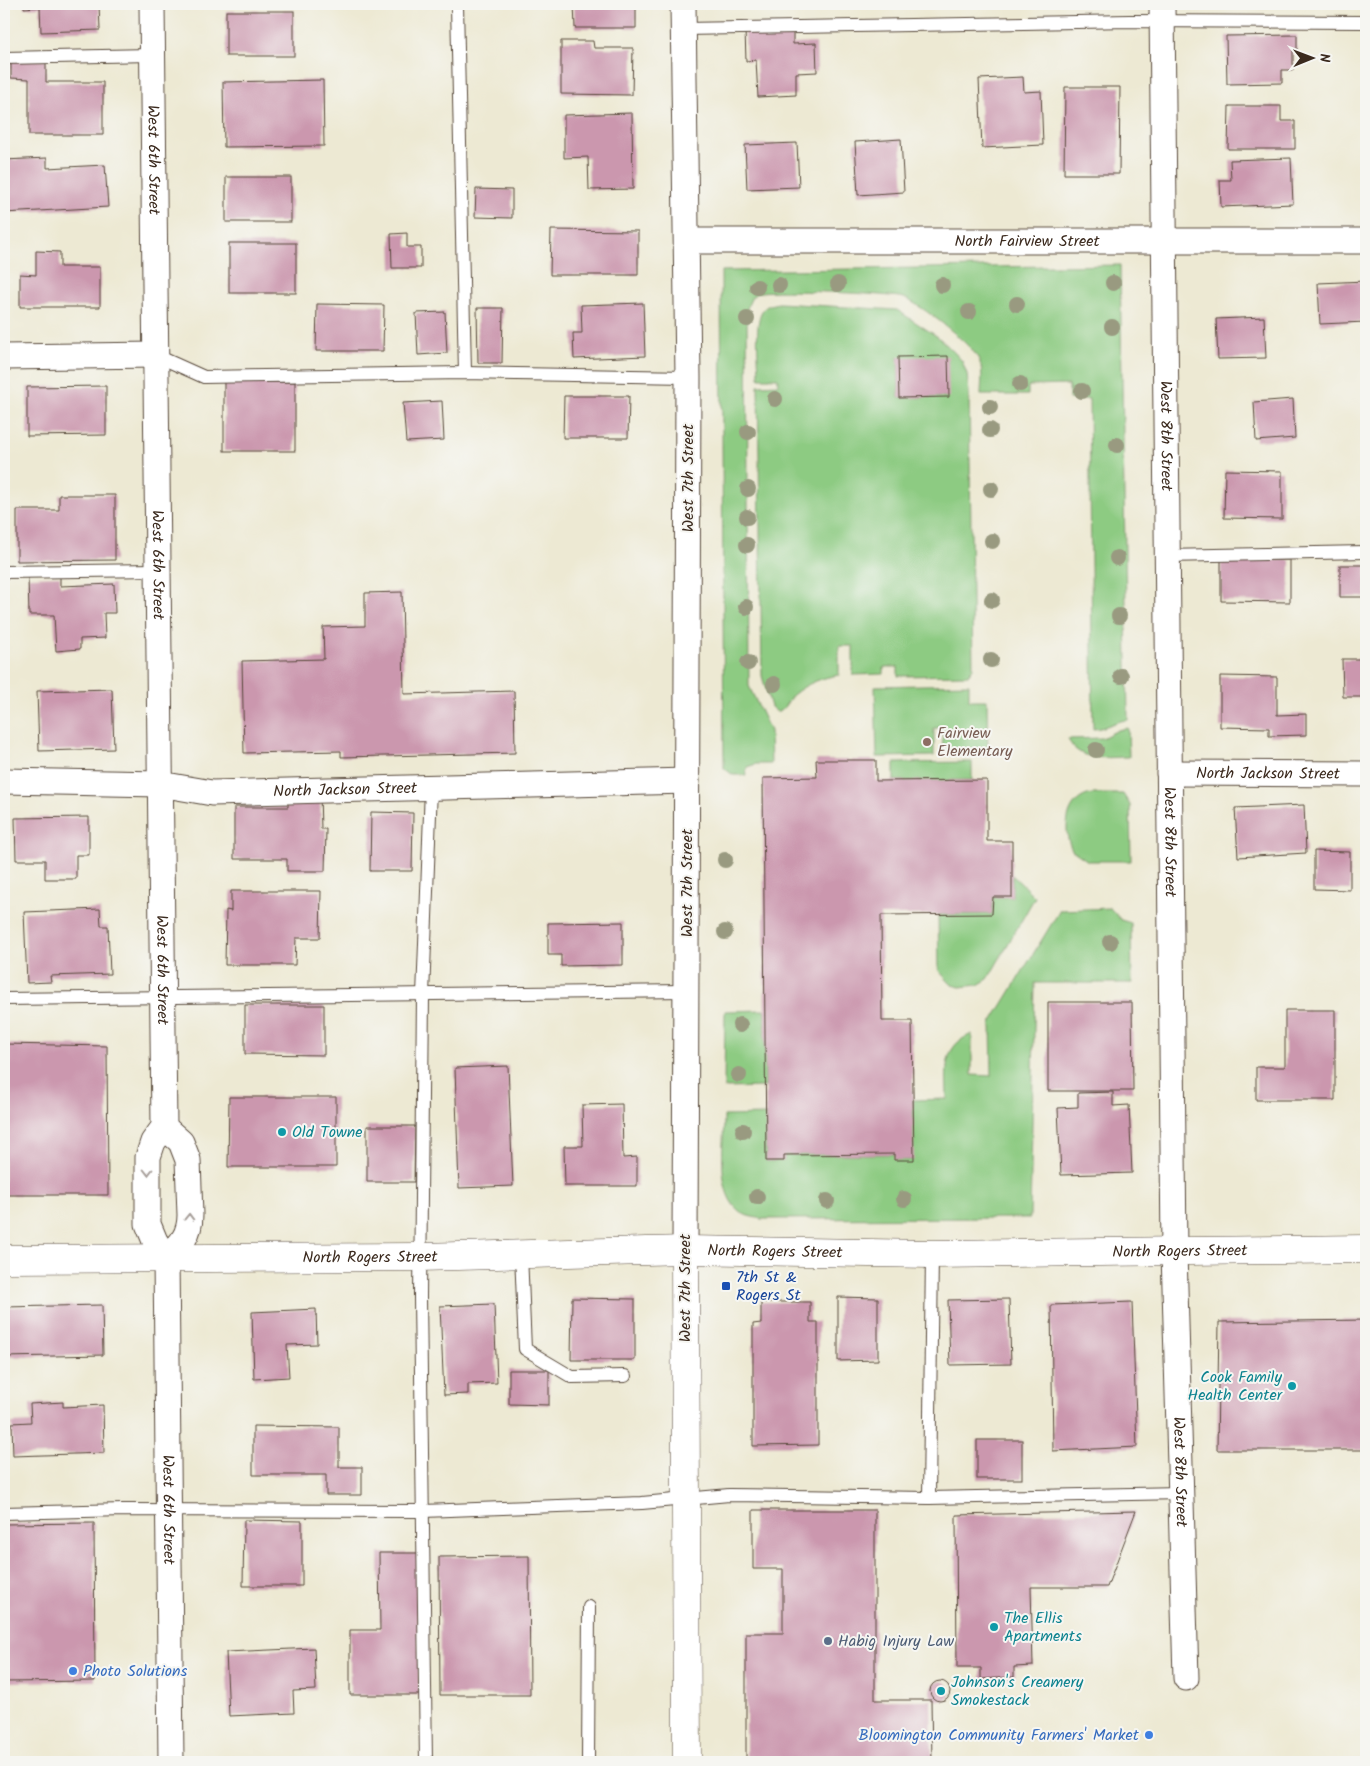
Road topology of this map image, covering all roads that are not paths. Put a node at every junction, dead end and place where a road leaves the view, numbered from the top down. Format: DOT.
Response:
graph roads {
  1 [pos="152,4"];
  2 [pos="457,4"];
  3 [pos="683,4"];
  4 [pos="1162,13"];
  5 [pos="1366,22"];
  6 [pos="683,29"];
  7 [pos="151,55"];
  8 [pos="4,58"];
  9 [pos="687,241"];
  10 [pos="1366,241"];
  11 [pos="1163,242"];
  12 [pos="155,355"];
  13 [pos="4,357"];
  14 [pos="465,373"];
  15 [pos="688,377"];
  16 [pos="1366,552"];
  17 [pos="1165,556"];
  18 [pos="156,570"];
  19 [pos="4,572"];
  20 [pos="1169,773"];
  21 [pos="1366,774"];
  22 [pos="4,781"];
  23 [pos="687,781"];
  24 [pos="160,784"];
  25 [pos="431,788"];
  26 [pos="686,991"];
  27 [pos="423,995"];
  28 [pos="161,998"];
  29 [pos="4,999"];
  30 [pos="164,1127"];
  31 [pos="685,1250"];
  32 [pos="1366,1250"];
  33 [pos="1174,1252"];
  34 [pos="521,1254"];
  35 [pos="932,1254"];
  36 [pos="166,1257"];
  37 [pos="420,1257"];
  38 [pos="4,1259"];
  39 [pos="625,1376"];
  40 [pos="1181,1493"];
  41 [pos="685,1498"];
  42 [pos="929,1498"];
  43 [pos="423,1510"];
  44 [pos="169,1511"];
  45 [pos="4,1513"];
  46 [pos="589,1607"];
  47 [pos="1186,1678"];
  48 [pos="171,1762"];
  49 [pos="426,1762"];
  50 [pos="588,1762"];
  51 [pos="687,1762"];
  1 -- 7 [label="street, West 6th Street"];
  2 -- 14 [label="lane"];
  3 -- 6 [label="street, West 7th Street"];
  4 -- 5 [label="lane"];
  4 -- 6 [label="lane"];
  4 -- 11 [label="street, West 8th Street"];
  6 -- 9 [label="street, West 7th Street"];
  7 -- 8 [label="lane"];
  7 -- 12 [label="street, West 6th Street"];
  9 -- 11 [label="street, North Fairview Street"];
  9 -- 15 [label="street, West 7th Street"];
  10 -- 11 [label="street, North Fairview Street"];
  11 -- 17 [label="street, West 8th Street"];
  12 -- 13 [label="street"];
  12 -- 14 [label="lane"];
  12 -- 18 [label="street, West 6th Street"];
  14 -- 15 [label="lane"];
  15 -- 23 [label="street, West 7th Street"];
  16 -- 17 [label="lane"];
  17 -- 20 [label="street, West 8th Street"];
  18 -- 19 [label="lane"];
  18 -- 24 [label="street, West 6th Street"];
  20 -- 21 [label="street, North Jackson Street"];
  20 -- 33 [label="street, West 8th Street"];
  22 -- 24 [label="street, North Jackson Street"];
  23 -- 25 [label="street, North Jackson Street"];
  23 -- 26 [label="street, West 7th Street"];
  24 -- 25 [label="street, North Jackson Street"];
  24 -- 28 [label="street, West 6th Street"];
  25 -- 27 [label="lane"];
  26 -- 27 [label="lane"];
  26 -- 31 [label="street, West 7th Street"];
  27 -- 28 [label="lane"];
  27 -- 37 [label="lane"];
  28 -- 29 [label="lane"];
  28 -- 30 [label="street, West 6th Street"];
  30 -- 36 [label="street, one-way"];
  36 -- 30 [label="street, one-way"];
  31 -- 34 [label="street, North Rogers Street"];
  31 -- 35 [label="street, North Rogers Street"];
  31 -- 41 [label="street, West 7th Street"];
  32 -- 33 [label="street, North Rogers Street"];
  33 -- 35 [label="street, North Rogers Street"];
  33 -- 40 [label="street, West 8th Street"];
  34 -- 37 [label="street, North Rogers Street"];
  34 -- 39 [label="lane"];
  35 -- 42 [label="lane"];
  36 -- 37 [label="street, North Rogers Street"];
  36 -- 38 [label="street, North Rogers Street"];
  36 -- 44 [label="street, West 6th Street"];
  37 -- 43 [label="lane"];
  40 -- 42 [label="lane"];
  40 -- 47 [label="street, West 8th Street"];
  41 -- 42 [label="lane"];
  41 -- 43 [label="lane"];
  41 -- 51 [label="street, West 7th Street"];
  43 -- 44 [label="lane"];
  43 -- 49 [label="lane"];
  44 -- 45 [label="lane"];
  44 -- 48 [label="street, West 6th Street"];
  46 -- 50 [label="lane"];
}
